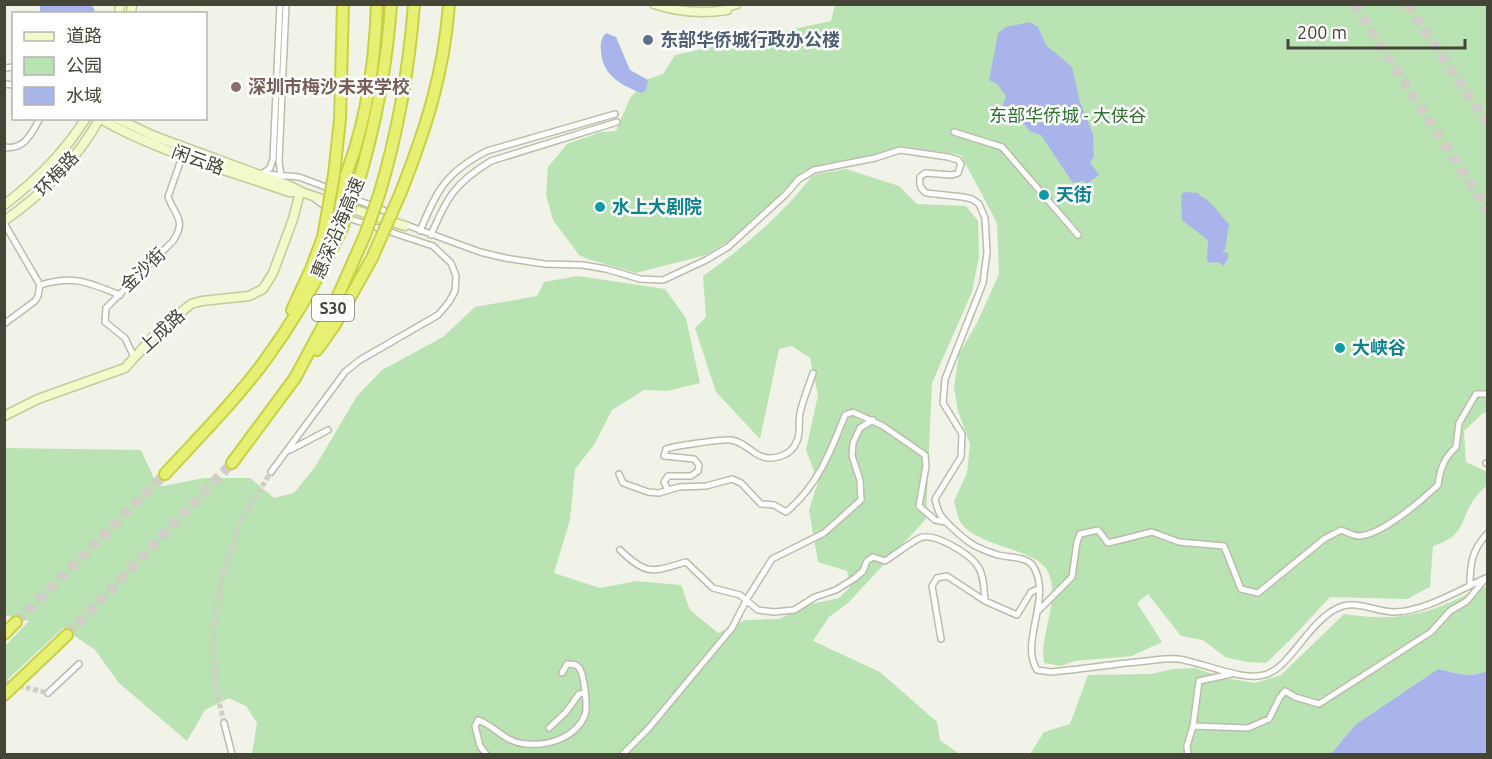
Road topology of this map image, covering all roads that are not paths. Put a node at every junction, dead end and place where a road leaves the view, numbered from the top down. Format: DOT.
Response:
graph roads {
  1 [pos="280,4"];
  2 [pos="286,4"];
  3 [pos="343,4"];
  4 [pos="377,4"];
  5 [pos="391,4"];
  6 [pos="414,4"];
  7 [pos="449,4"];
  8 [pos="654,4"];
  9 [pos="737,4"];
  10 [pos="615,114"];
  11 [pos="39,120"];
  12 [pos="85,120"];
  13 [pos="98,120"];
  14 [pos="101,120"];
  15 [pos="120,120"];
  16 [pos="617,122"];
  17 [pos="954,132"];
  18 [pos="4,147"];
  19 [pos="64,149"];
  20 [pos="183,154"];
  21 [pos="74,158"];
  22 [pos="258,174"];
  23 [pos="282,179"];
  24 [pos="300,192"];
  25 [pos="339,192"];
  26 [pos="310,195"];
  27 [pos="4,206"];
  28 [pos="4,222"];
  29 [pos="405,226"];
  30 [pos="420,231"];
  31 [pos="431,235"];
  32 [pos="1078,235"];
  33 [pos="40,285"];
  34 [pos="120,295"];
  35 [pos="4,324"];
  36 [pos="134,357"];
  37 [pos="265,361"];
  38 [pos="813,373"];
  39 [pos="295,378"];
  40 [pos="1488,394"];
  41 [pos="4,416"];
  42 [pos="873,420"];
  43 [pos="328,430"];
  44 [pos="286,453"];
  45 [pos="232,463"];
  46 [pos="271,472"];
  47 [pos="165,474"];
  48 [pos="619,474"];
  49 [pos="668,490"];
  50 [pos="947,522"];
  51 [pos="1488,533"];
  52 [pos="620,550"];
  53 [pos="1487,577"];
  54 [pos="1470,585"];
  55 [pos="1038,589"];
  56 [pos="746,601"];
  57 [pos="985,601"];
  58 [pos="1038,611"];
  59 [pos="16,622"];
  60 [pos="4,634"];
  61 [pos="67,636"];
  62 [pos="941,639"];
  63 [pos="79,664"];
  64 [pos="562,673"];
  65 [pos="1235,673"];
  66 [pos="48,693"];
  67 [pos="585,693"];
  68 [pos="4,695"];
  69 [pos="224,723"];
  70 [pos="1193,726"];
  71 [pos="549,728"];
  72 [pos="232,754"];
  73 [pos="486,754"];
  74 [pos="623,754"];
  75 [pos="1188,754"];
  1 -- 22 [label="street"];
  2 -- 23 [label="street"];
  3 -- 37 [label="highway, bridge"];
  4 -- 25 [label="highway"];
  5 -- 37 [label="highway, 惠深沿海高速 / S30, bridge"];
  6 -- 39 [label="highway, 惠深沿海高速 / S30, bridge"];
  7 -- 39 [label="highway, bridge"];
  8 -- 9 [label="street"];
  10 -- 30 [label="street"];
  11 -- 18 [label="street"];
  12 -- 19 [label="street, 环梅路"];
  13 -- 21 [label="street, 环梅路"];
  14 -- 20 [label="street, 闲云路"];
  15 -- 22 [label="street, 闲云路"];
  16 -- 31 [label="street"];
  17 -- 32 [label="street"];
  19 -- 21 [label="street"];
  19 -- 27 [label="street, 环梅路"];
  20 -- 24 [label="street, 闲云路"];
  20 -- 34 [label="street, 金沙街"];
  21 -- 28 [label="street, 环梅路"];
  22 -- 23 [label="street, 闲云路"];
  23 -- 24 [label="street, 闲云路"];
  23 -- 25 [label="street, 闲云路"];
  24 -- 26 [label="street, 闲云路"];
  24 -- 36 [label="street, 上成路"];
  25 -- 29 [label="street, 闲云路"];
  26 -- 29 [label="street, 闲云路"];
  26 -- 44 [label="street"];
  28 -- 33 [label="street"];
  29 -- 30 [label="street, 闲云路"];
  30 -- 31 [label="street, 闲云路"];
  31 -- 50 [label="street, 闲云路"];
  33 -- 34 [label="street, 金沙街"];
  33 -- 35 [label="street"];
  34 -- 36 [label="street"];
  36 -- 41 [label="street, 上成路"];
  37 -- 47 [label="highway, 惠深沿海高速 / S30"];
  38 -- 49 [label="street"];
  39 -- 45 [label="highway, 惠深沿海高速 / S30"];
  40 -- 58 [label="street"];
  42 -- 49 [label="street"];
  42 -- 50 [label="street"];
  42 -- 56 [label="street"];
  43 -- 44 [label="street"];
  44 -- 46 [label="street"];
  48 -- 49 [label="street"];
  50 -- 55 [label="street"];
  51 -- 54 [label="street"];
  52 -- 56 [label="street"];
  53 -- 54 [label="street"];
  53 -- 70 [label="street"];
  54 -- 65 [label="street"];
  55 -- 57 [label="street"];
  55 -- 58 [label="street"];
  56 -- 57 [label="street"];
  56 -- 74 [label="street"];
  57 -- 62 [label="street"];
  58 -- 65 [label="street"];
  59 -- 60 [label="highway"];
  61 -- 68 [label="highway"];
  63 -- 66 [label="street"];
  64 -- 67 [label="street"];
  65 -- 70 [label="street"];
  67 -- 71 [label="street"];
  67 -- 73 [label="street"];
  69 -- 72 [label="street"];
  70 -- 75 [label="street"];
}
